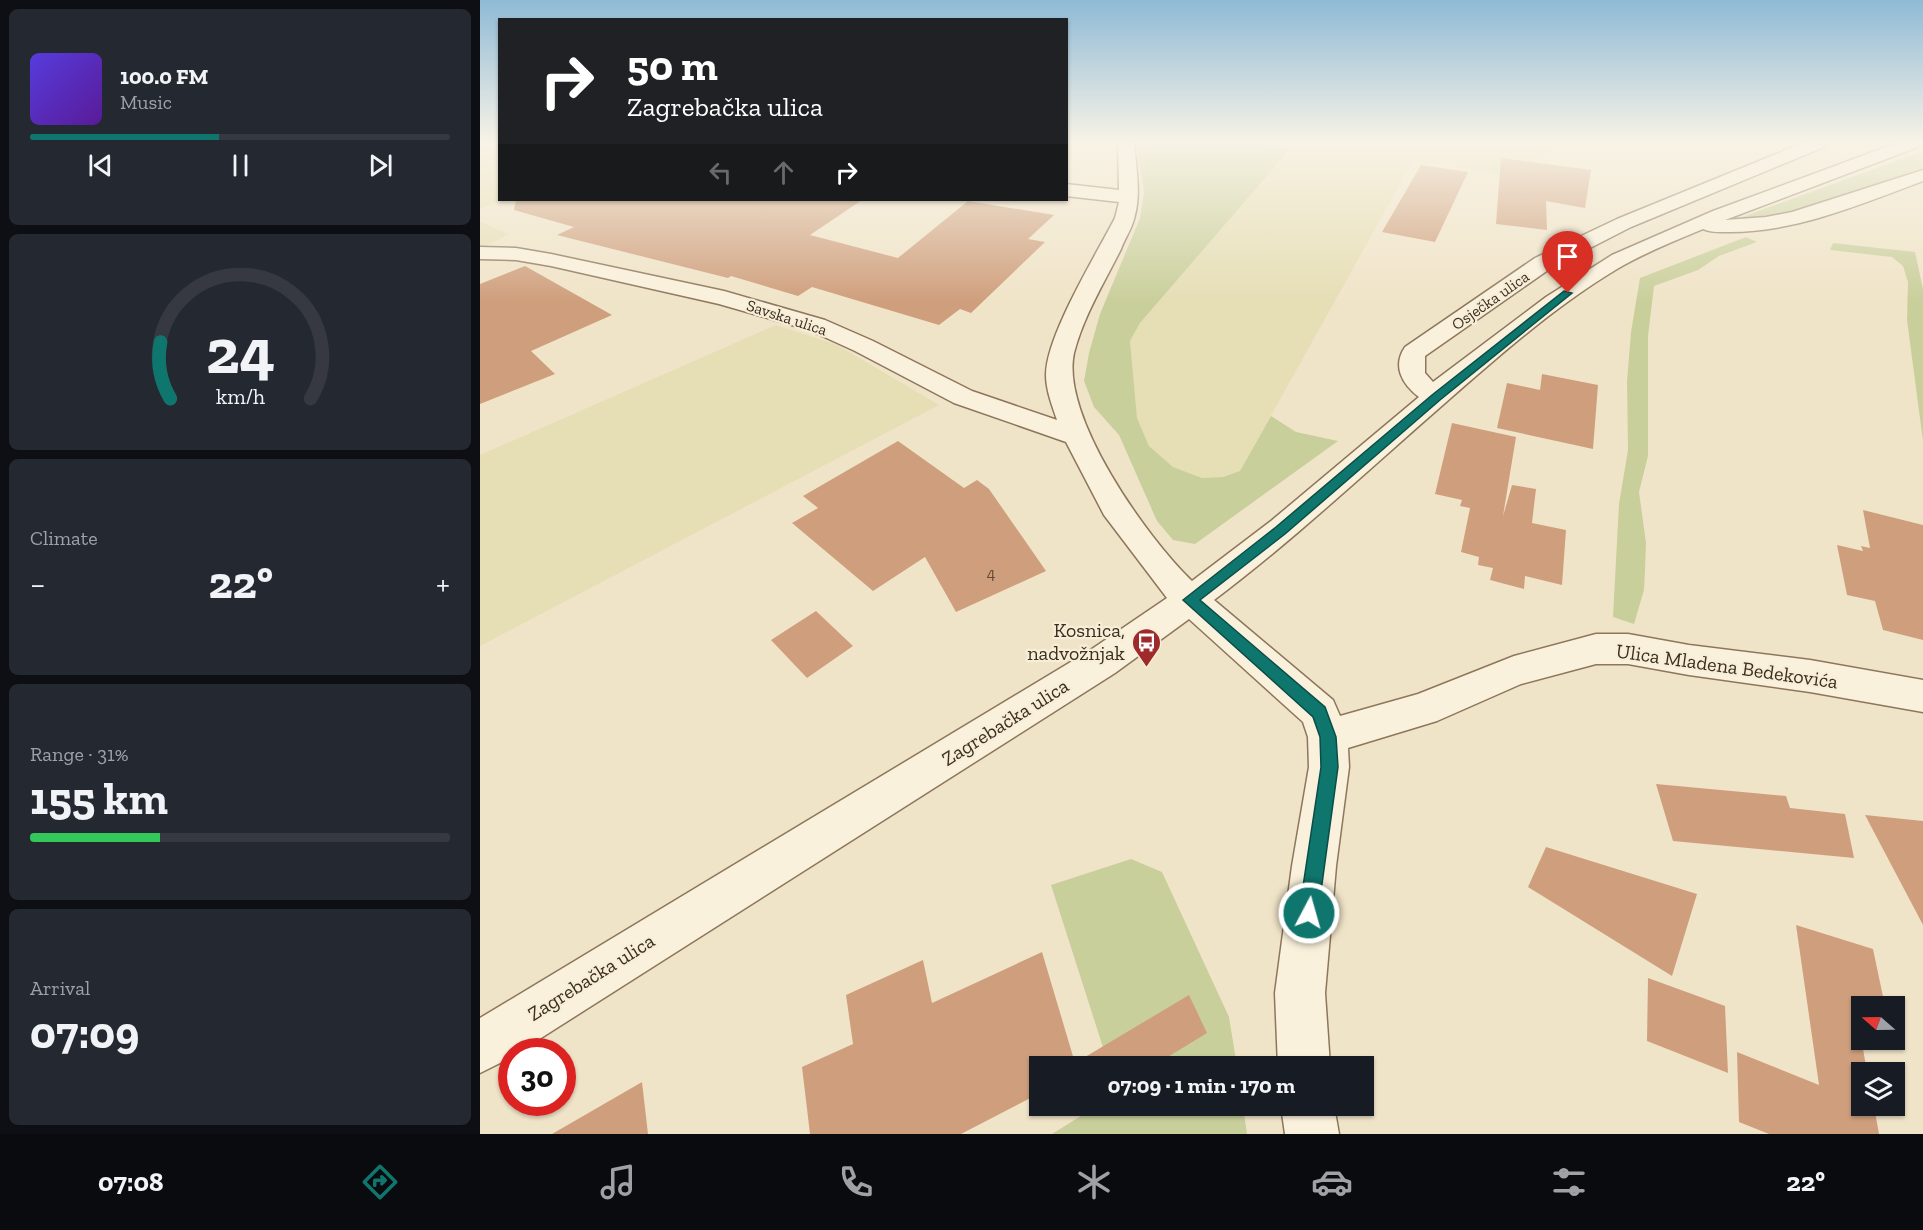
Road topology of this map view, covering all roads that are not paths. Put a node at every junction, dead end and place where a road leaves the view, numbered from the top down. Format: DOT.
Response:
graph roads {
  1 [pos="1119,196"];
  2 [pos="1689,196"];
  3 [pos="1766,196"];
  4 [pos="1863,196"];
  5 [pos="1129,197"];
  6 [pos="1694,225"];
  7 [pos="480,253"];
  8 [pos="1436,397"];
  9 [pos="1077,436"];
  10 [pos="1190,600"];
  11 [pos="1923,696"];
  12 [pos="1328,737"];
  13 [pos="480,1047"];
  14 [pos="1303,1056"];
  15 [pos="1309,1116"];
  16 [pos="1312,1134"];
  1 -- 5 [label="street"];
  2 -- 8 [label="street, Osječka ulica"];
  3 -- 6 [label="street, Zagrebačka ulica"];
  4 -- 6 [label="street"];
  5 -- 9 [label="street"];
  6 -- 8 [label="street, Zagrebačka ulica"];
  7 -- 9 [label="street, Savska ulica"];
  8 -- 10 [label="street, Zagrebačka ulica"];
  9 -- 10 [label="street"];
  10 -- 12 [label="street"];
  10 -- 13 [label="street, Zagrebačka ulica"];
  11 -- 12 [label="street, Ulica Mladena Bedekovića"];
  12 -- 14 [label="street"];
  15 -- 16 [label="street"];
}
